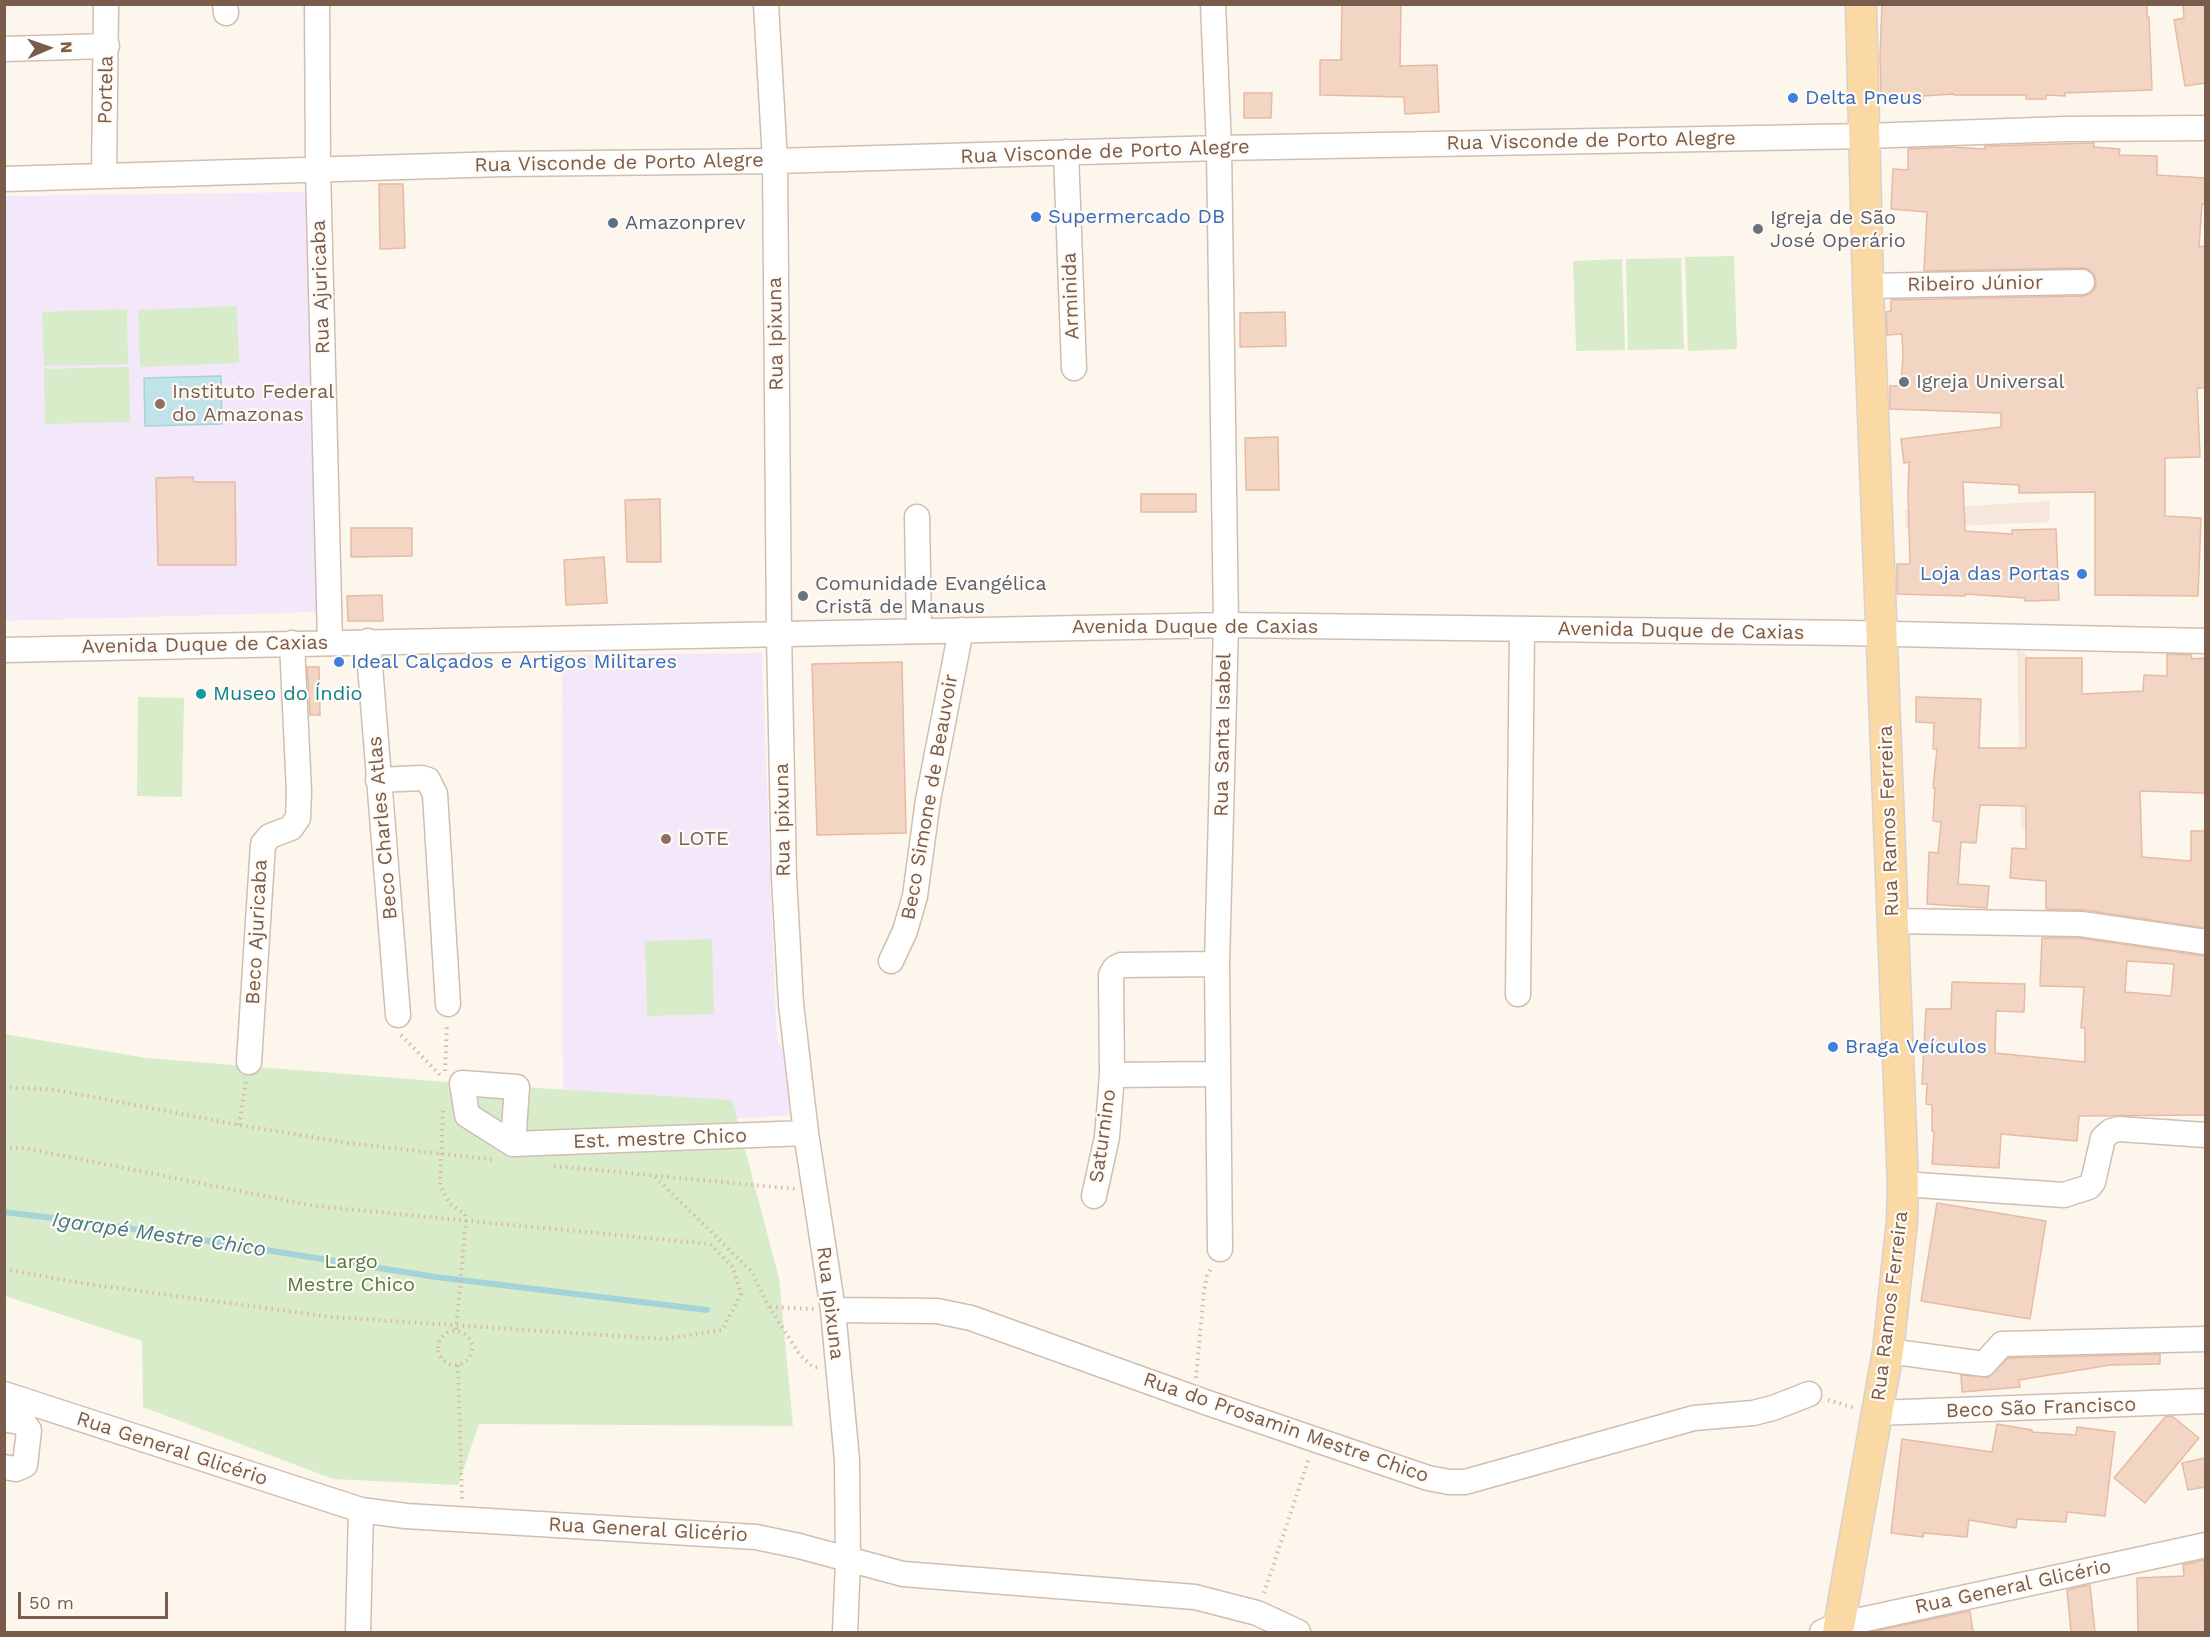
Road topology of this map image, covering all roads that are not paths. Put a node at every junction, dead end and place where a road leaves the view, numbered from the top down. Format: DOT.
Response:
graph roads {
  1 [pos="106,4"];
  2 [pos="317,4"];
  3 [pos="766,4"];
  4 [pos="1214,4"];
  5 [pos="1861,4"];
  6 [pos="107,46"];
  7 [pos="4,49"];
  8 [pos="2205,128"];
  9 [pos="1866,136"];
  10 [pos="1219,148"];
  11 [pos="1066,152"];
  12 [pos="775,161"];
  13 [pos="318,169"];
  14 [pos="104,177"];
  15 [pos="4,179"];
  16 [pos="2082,282"];
  17 [pos="1868,286"];
  18 [pos="1074,368"];
  19 [pos="917,517"];
  20 [pos="1226,625"];
  21 [pos="1522,629"];
  22 [pos="961,630"];
  23 [pos="919,631"];
  24 [pos="779,634"];
  25 [pos="1882,634"];
  26 [pos="368,641"];
  27 [pos="2205,641"];
  28 [pos="330,642"];
  29 [pos="292,643"];
  30 [pos="4,650"];
  31 [pos="378,780"];
  32 [pos="1894,921"];
  33 [pos="2205,942"];
  34 [pos="891,961"];
  35 [pos="1217,964"];
  36 [pos="1518,994"];
  37 [pos="447,1004"];
  38 [pos="398,1015"];
  39 [pos="249,1062"];
  40 [pos="1217,1074"];
  41 [pos="1112,1075"];
  42 [pos="806,1133"];
  43 [pos="2205,1135"];
  44 [pos="507,1153"];
  45 [pos="1903,1184"];
  46 [pos="1094,1196"];
  47 [pos="1220,1249"];
  48 [pos="833,1310"];
  49 [pos="2205,1339"];
  50 [pos="1888,1352"];
  51 [pos="4,1394"];
  52 [pos="1809,1394"];
  53 [pos="2205,1401"];
  54 [pos="1876,1414"];
  55 [pos="4,1419"];
  56 [pos="4,1467"];
  57 [pos="361,1510"];
  58 [pos="2205,1545"];
  59 [pos="848,1561"];
  60 [pos="1257,1623"];
  61 [pos="1832,1630"];
  62 [pos="358,1632"];
  63 [pos="845,1632"];
  64 [pos="1298,1632"];
  1 -- 6 [label="street, Portela"];
  2 -- 13 [label="street, Rua Ajuricaba"];
  3 -- 12 [label="street, Rua Ipixuna"];
  4 -- 10 [label="street, Rua Santa Isabel"];
  5 -- 9 [label="main road, Rua Ramos Ferreira"];
  6 -- 7 [label="street"];
  6 -- 14 [label="street, Portela"];
  8 -- 9 [label="street, Rua Visconde de Porto Alegre"];
  9 -- 10 [label="street, Rua Visconde de Porto Alegre"];
  9 -- 17 [label="main road, Rua Ramos Ferreira"];
  10 -- 11 [label="street, Rua Visconde de Porto Alegre"];
  10 -- 20 [label="street, Rua Santa Isabel"];
  11 -- 12 [label="street, Rua Visconde de Porto Alegre"];
  11 -- 18 [label="street, Arminida"];
  12 -- 13 [label="street, Rua Visconde de Porto Alegre"];
  12 -- 24 [label="street, Rua Ipixuna"];
  13 -- 14 [label="street, Rua Visconde de Porto Alegre"];
  13 -- 28 [label="street, Rua Ajuricaba"];
  14 -- 15 [label="street, Rua Visconde de Porto Alegre"];
  16 -- 17 [label="street, Ribeiro Júnior"];
  17 -- 25 [label="main road, Rua Ramos Ferreira"];
  19 -- 23 [label="street"];
  20 -- 21 [label="street, Avenida Duque de Caxias"];
  20 -- 22 [label="street, Avenida Duque de Caxias"];
  20 -- 35 [label="street, Rua Santa Isabel"];
  21 -- 25 [label="street, Avenida Duque de Caxias"];
  21 -- 36 [label="street"];
  22 -- 23 [label="street, Avenida Duque de Caxias"];
  22 -- 34 [label="street, Beco Simone de Beauvoir"];
  23 -- 24 [label="street, Avenida Duque de Caxias"];
  24 -- 26 [label="street, Avenida Duque de Caxias"];
  24 -- 42 [label="street, Rua Ipixuna"];
  25 -- 27 [label="street, Avenida Duque de Caxias"];
  25 -- 32 [label="main road, Rua Ramos Ferreira"];
  26 -- 28 [label="street, Avenida Duque de Caxias"];
  26 -- 31 [label="street, Beco Charles Atlas"];
  28 -- 29 [label="street, Avenida Duque de Caxias"];
  29 -- 30 [label="street, Avenida Duque de Caxias"];
  29 -- 39 [label="street, Beco Ajuricaba"];
  31 -- 37 [label="street"];
  31 -- 38 [label="street, Beco Charles Atlas"];
  32 -- 33 [label="street"];
  32 -- 45 [label="main road, Rua Ramos Ferreira"];
  35 -- 40 [label="street, Rua Santa Isabel"];
  35 -- 41 [label="street, Saturnino"];
  40 -- 41 [label="street, Saturnino"];
  40 -- 47 [label="street, Rua Santa Isabel"];
  41 -- 46 [label="street, Saturnino"];
  42 -- 44 [label="street, Est. mestre Chico"];
  42 -- 48 [label="street, Rua Ipixuna"];
  43 -- 45 [label="street"];
  45 -- 50 [label="main road, Rua Ramos Ferreira"];
  48 -- 52 [label="street, Rua do Prosamin Mestre Chico"];
  48 -- 59 [label="street, Rua Ipixuna"];
  49 -- 50 [label="street"];
  50 -- 54 [label="main road, Rua Ramos Ferreira"];
  51 -- 57 [label="street, Rua General Glicério"];
  53 -- 54 [label="street, Beco São Francisco"];
  54 -- 61 [label="main road, Rua Ramos Ferreira"];
  55 -- 56 [label="street"];
  57 -- 59 [label="street, Rua General Glicério"];
  57 -- 62 [label="street"];
  58 -- 61 [label="street, Rua General Glicério"];
  59 -- 60 [label="street, Rua General Glicério"];
  59 -- 63 [label="street, Rua Ipixuna"];
  60 -- 64 [label="street, Rua General Glicério"];
}
